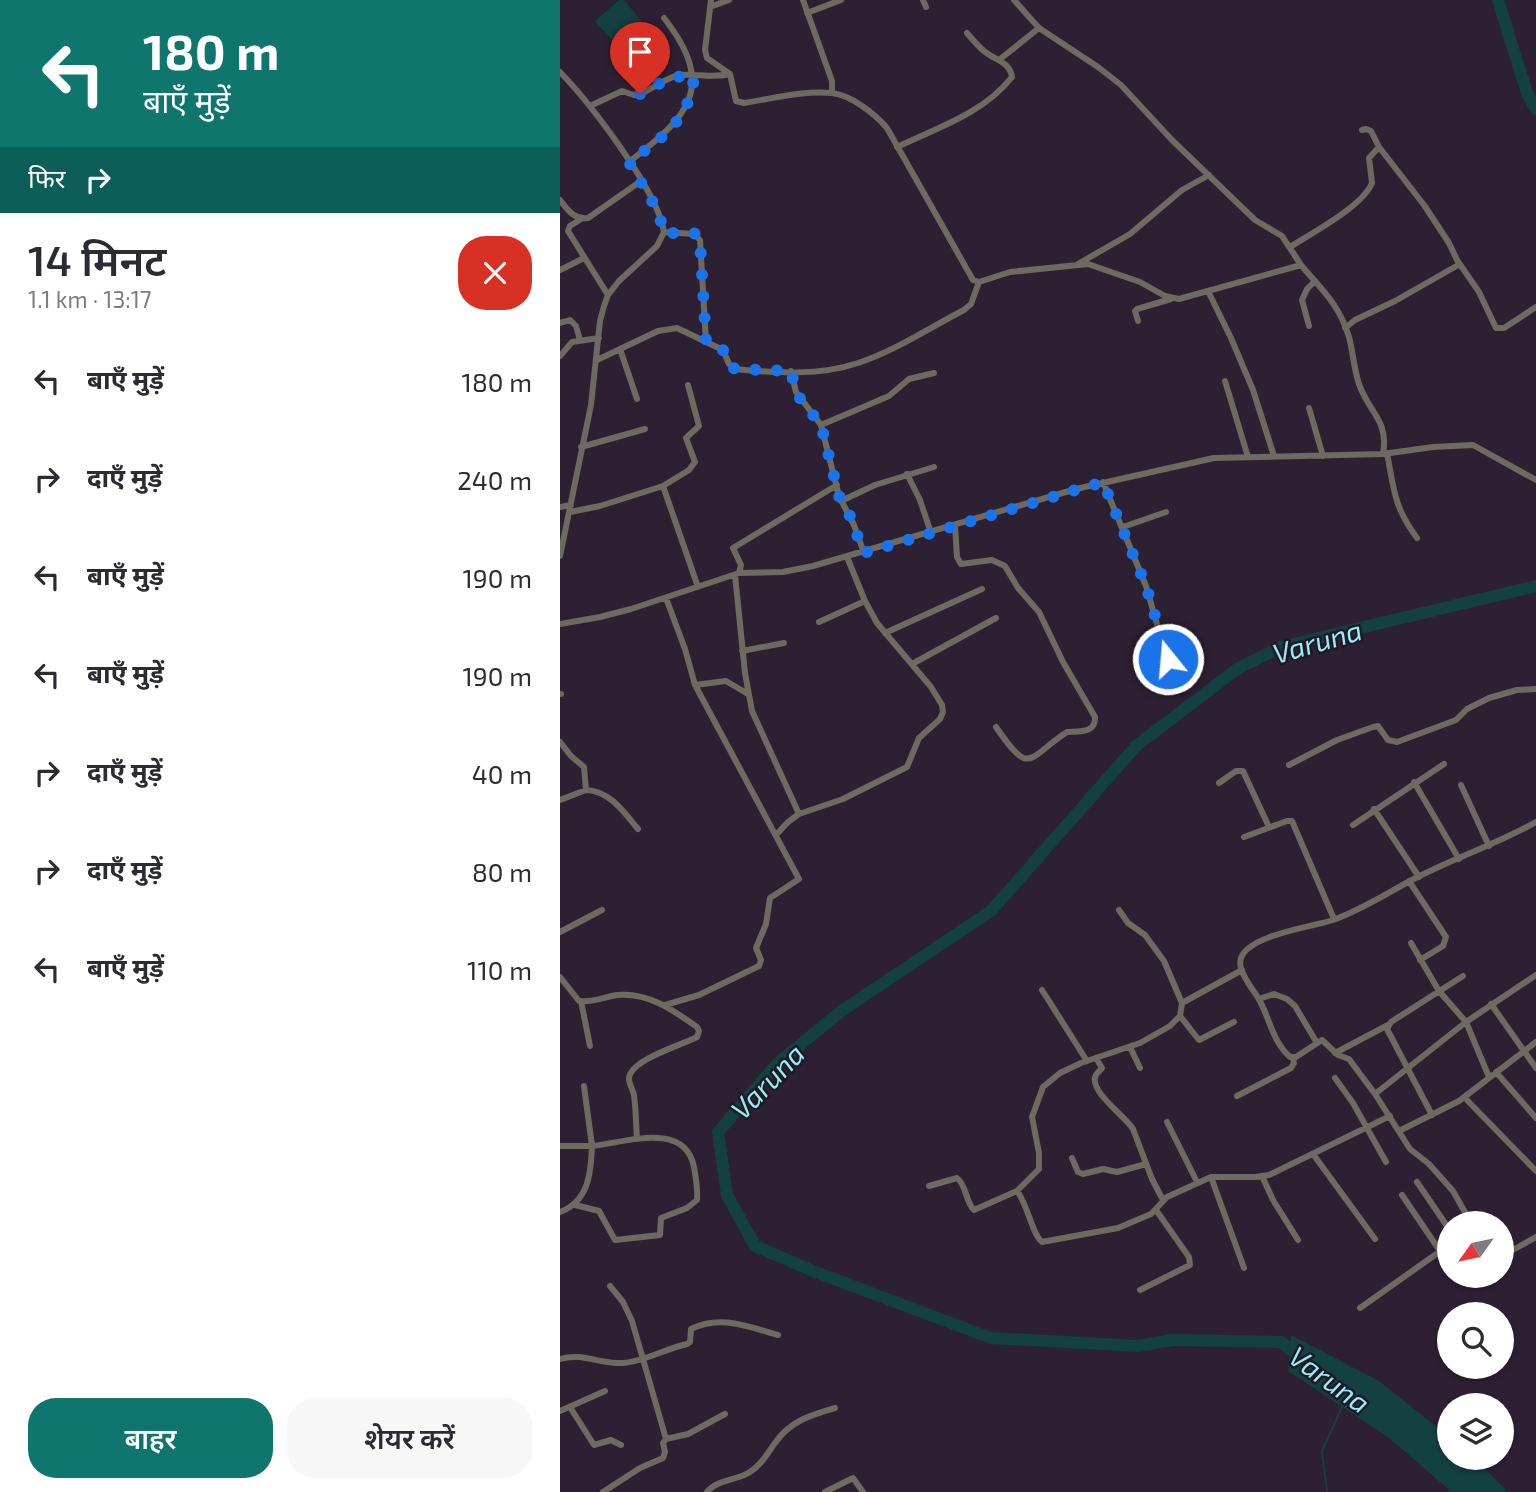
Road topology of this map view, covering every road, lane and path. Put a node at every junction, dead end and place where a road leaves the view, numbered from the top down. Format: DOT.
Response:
graph roads {
  1 [pos="729,0"];
  2 [pos="803,0"];
  3 [pos="841,0"];
  4 [pos="1014,0"];
  5 [pos="711,4"];
  6 [pos="807,13"];
  7 [pos="664,18"];
  8 [pos="1039,29"];
  9 [pos="967,33"];
  10 [pos="999,60"];
  11 [pos="560,72"];
  12 [pos="730,74"];
  13 [pos="694,76"];
  14 [pos="832,93"];
  15 [pos="590,106"];
  16 [pos="1362,130"];
  17 [pos="897,147"];
  18 [pos="1380,147"];
  19 [pos="629,162"];
  20 [pos="1209,175"];
  21 [pos="640,181"];
  22 [pos="560,200"];
  23 [pos="580,219"];
  24 [pos="664,233"];
  25 [pos="1290,247"];
  26 [pos="584,258"];
  27 [pos="1077,264"];
  28 [pos="1460,264"];
  29 [pos="1301,265"];
  30 [pos="560,270"];
  31 [pos="1315,281"];
  32 [pos="979,282"];
  33 [pos="1208,291"];
  34 [pos="608,295"];
  35 [pos="1171,299"];
  36 [pos="1536,307"];
  37 [pos="1138,321"];
  38 [pos="560,323"];
  39 [pos="1309,326"];
  40 [pos="1345,328"];
  41 [pos="599,338"];
  42 [pos="580,340"];
  43 [pos="706,342"];
  44 [pos="620,349"];
  45 [pos="560,356"];
  46 [pos="597,360"];
  47 [pos="791,371"];
  48 [pos="934,373"];
  49 [pos="1225,381"];
  50 [pos="688,385"];
  51 [pos="637,399"];
  52 [pos="1309,408"];
  53 [pos="821,425"];
  54 [pos="645,429"];
  55 [pos="582,447"];
  56 [pos="1385,454"];
  57 [pos="1274,456"];
  58 [pos="1323,456"];
  59 [pos="1248,457"];
  60 [pos="934,467"];
  61 [pos="907,474"];
  62 [pos="1536,480"];
  63 [pos="1103,482"];
  64 [pos="837,485"];
  65 [pos="663,486"];
  66 [pos="841,501"];
  67 [pos="560,507"];
  68 [pos="571,508"];
  69 [pos="1166,512"];
  70 [pos="955,526"];
  71 [pos="1123,527"];
  72 [pos="930,533"];
  73 [pos="1417,538"];
  74 [pos="864,553"];
  75 [pos="560,556"];
  76 [pos="847,557"];
  77 [pos="737,574"];
  78 [pos="698,587"];
  79 [pos="982,589"];
  80 [pos="666,598"];
  81 [pos="864,601"];
  82 [pos="996,618"];
  83 [pos="819,622"];
  84 [pos="560,624"];
  85 [pos="884,633"];
  86 [pos="784,643"];
  87 [pos="742,651"];
  88 [pos="1184,653"];
  89 [pos="912,664"];
  90 [pos="695,685"];
  91 [pos="1535,691"];
  92 [pos="748,694"];
  93 [pos="996,727"];
  94 [pos="560,742"];
  95 [pos="1444,764"];
  96 [pos="1289,765"];
  97 [pos="1414,782"];
  98 [pos="1219,783"];
  99 [pos="1461,785"];
  100 [pos="586,790"];
  101 [pos="560,800"];
  102 [pos="1374,809"];
  103 [pos="799,814"];
  104 [pos="1536,822"];
  105 [pos="1353,824"];
  106 [pos="1269,827"];
  107 [pos="638,829"];
  108 [pos="776,835"];
  109 [pos="1244,837"];
  110 [pos="1489,846"];
  111 [pos="1459,859"];
  112 [pos="1419,877"];
  113 [pos="1409,881"];
  114 [pos="602,910"];
  115 [pos="1119,910"];
  116 [pos="1334,919"];
  117 [pos="560,932"];
  118 [pos="1410,943"];
  119 [pos="1420,960"];
  120 [pos="1242,970"];
  121 [pos="1536,975"];
  122 [pos="1464,976"];
  123 [pos="560,977"];
  124 [pos="1042,990"];
  125 [pos="1439,991"];
  126 [pos="1259,999"];
  127 [pos="581,1001"];
  128 [pos="1182,1003"];
  129 [pos="1491,1004"];
  130 [pos="665,1005"];
  131 [pos="1180,1017"];
  132 [pos="1466,1022"];
  133 [pos="1234,1023"];
  134 [pos="1388,1025"];
  135 [pos="1536,1042"];
  136 [pos="1317,1043"];
  137 [pos="590,1046"];
  138 [pos="1130,1047"];
  139 [pos="1523,1051"];
  140 [pos="1335,1053"];
  141 [pos="1096,1058"];
  142 [pos="1293,1058"];
  143 [pos="1087,1061"];
  144 [pos="1140,1068"];
  145 [pos="1536,1068"];
  146 [pos="1407,1069"];
  147 [pos="1496,1072"];
  148 [pos="1489,1077"];
  149 [pos="1335,1078"];
  150 [pos="584,1086"];
  151 [pos="1375,1094"];
  152 [pos="1237,1097"];
  153 [pos="1464,1097"];
  154 [pos="1432,1115"];
  155 [pos="1390,1116"];
  156 [pos="1536,1118"];
  157 [pos="1167,1122"];
  158 [pos="1365,1127"];
  159 [pos="1399,1131"];
  160 [pos="637,1139"];
  161 [pos="560,1146"];
  162 [pos="592,1146"];
  163 [pos="1314,1154"];
  164 [pos="1072,1158"];
  165 [pos="1386,1162"];
  166 [pos="1146,1164"];
  167 [pos="1536,1171"];
  168 [pos="1262,1176"];
  169 [pos="1211,1177"];
  170 [pos="1197,1182"];
  171 [pos="1417,1182"];
  172 [pos="929,1186"];
  173 [pos="1017,1191"];
  174 [pos="1402,1195"];
  175 [pos="1163,1200"];
  176 [pos="575,1205"];
  177 [pos="1156,1210"];
  178 [pos="1437,1211"];
  179 [pos="1464,1211"];
  180 [pos="560,1212"];
  181 [pos="1536,1237"];
  182 [pos="1375,1239"];
  183 [pos="1298,1240"];
  184 [pos="1437,1247"];
  185 [pos="1514,1249"];
  186 [pos="1437,1253"];
  187 [pos="1244,1268"];
  188 [pos="610,1286"];
  189 [pos="1140,1290"];
  190 [pos="1360,1308"];
  191 [pos="778,1335"];
  192 [pos="644,1358"];
  193 [pos="560,1359"];
  194 [pos="606,1391"];
  195 [pos="570,1406"];
  196 [pos="835,1408"];
  197 [pos="560,1411"];
  198 [pos="725,1414"];
  199 [pos="666,1439"];
  200 [pos="621,1445"];
  201 [pos="603,1492"];
  202 [pos="706,1492"];
  203 [pos="825,1492"];
  204 [pos="863,1492"];
  1 -- 5 [label="street"];
  2 -- 6 [label="street"];
  3 -- 6 [label="street"];
  4 -- 8 [label="street"];
  5 -- 12 [label="street"];
  6 -- 14 [label="street"];
  7 -- 13 [label="street"];
  8 -- 10 [label="street"];
  8 -- 20 [label="street"];
  9 -- 10 [label="street"];
  10 -- 17 [label="street"];
  11 -- 15 [label="street"];
  12 -- 13 [label="street"];
  12 -- 14 [label="street"];
  13 -- 15 [label="street"];
  13 -- 19 [label="street"];
  14 -- 17 [label="street"];
  15 -- 19 [label="street"];
  16 -- 18 [label="street"];
  17 -- 32 [label="street"];
  18 -- 25 [label="street"];
  18 -- 28 [label="street"];
  19 -- 21 [label="street"];
  20 -- 25 [label="street"];
  20 -- 27 [label="street"];
  21 -- 23 [label="street"];
  21 -- 24 [label="street"];
  22 -- 23 [label="street"];
  23 -- 26 [label="street"];
  24 -- 34 [label="street"];
  24 -- 43 [label="street"];
  25 -- 29 [label="street"];
  26 -- 30 [label="street"];
  26 -- 34 [label="street"];
  27 -- 32 [label="street"];
  27 -- 35 [label="street"];
  28 -- 36 [label="street"];
  28 -- 40 [label="street"];
  29 -- 31 [label="street"];
  29 -- 33 [label="street"];
  31 -- 39 [label="street"];
  31 -- 40 [label="street"];
  32 -- 47 [label="street"];
  33 -- 35 [label="street"];
  33 -- 57 [label="street"];
  34 -- 41 [label="street"];
  35 -- 37 [label="street"];
  38 -- 42 [label="street"];
  40 -- 56 [label="street"];
  41 -- 42 [label="street"];
  41 -- 46 [label="street"];
  42 -- 45 [label="street"];
  43 -- 44 [label="street"];
  43 -- 47 [label="street"];
  44 -- 46 [label="street"];
  44 -- 51 [label="street"];
  46 -- 55 [label="street"];
  47 -- 53 [label="street"];
  48 -- 53 [label="street"];
  49 -- 59 [label="street"];
  50 -- 65 [label="street"];
  52 -- 58 [label="street"];
  53 -- 64 [label="street"];
  54 -- 55 [label="street"];
  55 -- 68 [label="street"];
  56 -- 58 [label="street"];
  56 -- 62 [label="street"];
  56 -- 73 [label="street"];
  57 -- 58 [label="street"];
  57 -- 59 [label="street"];
  59 -- 63 [label="street"];
  60 -- 61 [label="street"];
  61 -- 66 [label="street"];
  61 -- 72 [label="street"];
  63 -- 70 [label="street"];
  63 -- 71 [label="street"];
  64 -- 66 [label="street"];
  64 -- 77 [label="street"];
  65 -- 68 [label="street"];
  65 -- 78 [label="street"];
  66 -- 74 [label="street"];
  67 -- 68 [label="street"];
  68 -- 75 [label="street"];
  69 -- 71 [label="street"];
  70 -- 72 [label="street"];
  70 -- 93 [label="street"];
  71 -- 88 [label="street"];
  72 -- 74 [label="street"];
  74 -- 76 [label="street"];
  76 -- 77 [label="street"];
  76 -- 81 [label="street"];
  77 -- 78 [label="street"];
  77 -- 87 [label="street"];
  78 -- 80 [label="street"];
  79 -- 85 [label="street"];
  80 -- 84 [label="street"];
  80 -- 90 [label="street"];
  81 -- 83 [label="street"];
  81 -- 85 [label="street"];
  82 -- 89 [label="street"];
  85 -- 89 [label="street"];
  86 -- 87 [label="street"];
  87 -- 92 [label="street"];
  89 -- 103 [label="street"];
  90 -- 92 [label="street"];
  90 -- 108 [label="street"];
  91 -- 96 [label="street"];
  92 -- 103 [label="street"];
  94 -- 100 [label="street"];
  95 -- 97 [label="street"];
  97 -- 102 [label="street"];
  97 -- 111 [label="street"];
  98 -- 106 [label="street"];
  99 -- 110 [label="street"];
  100 -- 101 [label="street"];
  100 -- 107 [label="street"];
  102 -- 105 [label="street"];
  102 -- 112 [label="street"];
  103 -- 108 [label="street"];
  104 -- 110 [label="street"];
  106 -- 109 [label="street"];
  106 -- 116 [label="street"];
  108 -- 130 [label="street"];
  110 -- 111 [label="street"];
  111 -- 112 [label="street"];
  112 -- 113 [label="street"];
  113 -- 116 [label="street"];
  113 -- 119 [label="street"];
  114 -- 117 [label="street"];
  115 -- 128 [label="street"];
  116 -- 120 [label="street"];
  118 -- 119 [label="street"];
  119 -- 125 [label="street"];
  120 -- 126 [label="street"];
  120 -- 128 [label="street"];
  121 -- 129 [label="street"];
  122 -- 125 [label="street"];
  123 -- 127 [label="street"];
  124 -- 143 [label="street"];
  125 -- 132 [label="street"];
  125 -- 134 [label="street"];
  126 -- 136 [label="street"];
  126 -- 142 [label="street"];
  127 -- 130 [label="street"];
  127 -- 137 [label="street"];
  128 -- 131 [label="street"];
  129 -- 132 [label="street"];
  129 -- 139 [label="street"];
  130 -- 160 [label="street"];
  131 -- 133 [label="street"];
  131 -- 138 [label="street"];
  132 -- 146 [label="street"];
  132 -- 148 [label="street"];
  134 -- 140 [label="street"];
  134 -- 146 [label="street"];
  135 -- 139 [label="street"];
  136 -- 140 [label="street"];
  136 -- 142 [label="street"];
  138 -- 141 [label="street"];
  138 -- 144 [label="street"];
  139 -- 145 [label="street"];
  139 -- 147 [label="street"];
  140 -- 151 [label="street"];
  141 -- 143 [label="street"];
  141 -- 166 [label="street"];
  142 -- 152 [label="street"];
  143 -- 173 [label="street"];
  146 -- 151 [label="street"];
  146 -- 154 [label="street"];
  147 -- 148 [label="street"];
  147 -- 156 [label="street"];
  148 -- 153 [label="street"];
  149 -- 158 [label="street"];
  150 -- 162 [label="street"];
  151 -- 155 [label="street"];
  153 -- 154 [label="street"];
  153 -- 167 [label="street"];
  154 -- 159 [label="street"];
  155 -- 158 [label="street"];
  155 -- 159 [label="street"];
  157 -- 170 [label="street"];
  158 -- 163 [label="street"];
  158 -- 165 [label="street"];
  159 -- 179 [label="street"];
  160 -- 162 [label="street"];
  160 -- 176 [label="street"];
  161 -- 162 [label="street"];
  162 -- 176 [label="street"];
  163 -- 168 [label="street"];
  163 -- 182 [label="street"];
  164 -- 166 [label="street"];
  166 -- 175 [label="street"];
  168 -- 169 [label="street"];
  168 -- 183 [label="street"];
  169 -- 170 [label="street"];
  169 -- 187 [label="street"];
  170 -- 175 [label="street"];
  171 -- 178 [label="street"];
  172 -- 173 [label="street"];
  173 -- 177 [label="street"];
  174 -- 184 [label="street"];
  175 -- 177 [label="street"];
  176 -- 180 [label="street"];
  177 -- 189 [label="street"];
  181 -- 185 [label="street"];
  186 -- 190 [label="street"];
  188 -- 192 [label="street"];
  191 -- 192 [label="street"];
  192 -- 193 [label="street"];
  192 -- 199 [label="street"];
  194 -- 195 [label="street"];
  195 -- 197 [label="street"];
  195 -- 200 [label="street"];
  196 -- 202 [label="street"];
  198 -- 199 [label="street"];
  199 -- 201 [label="street"];
  203 -- 204 [label="street"];
}
